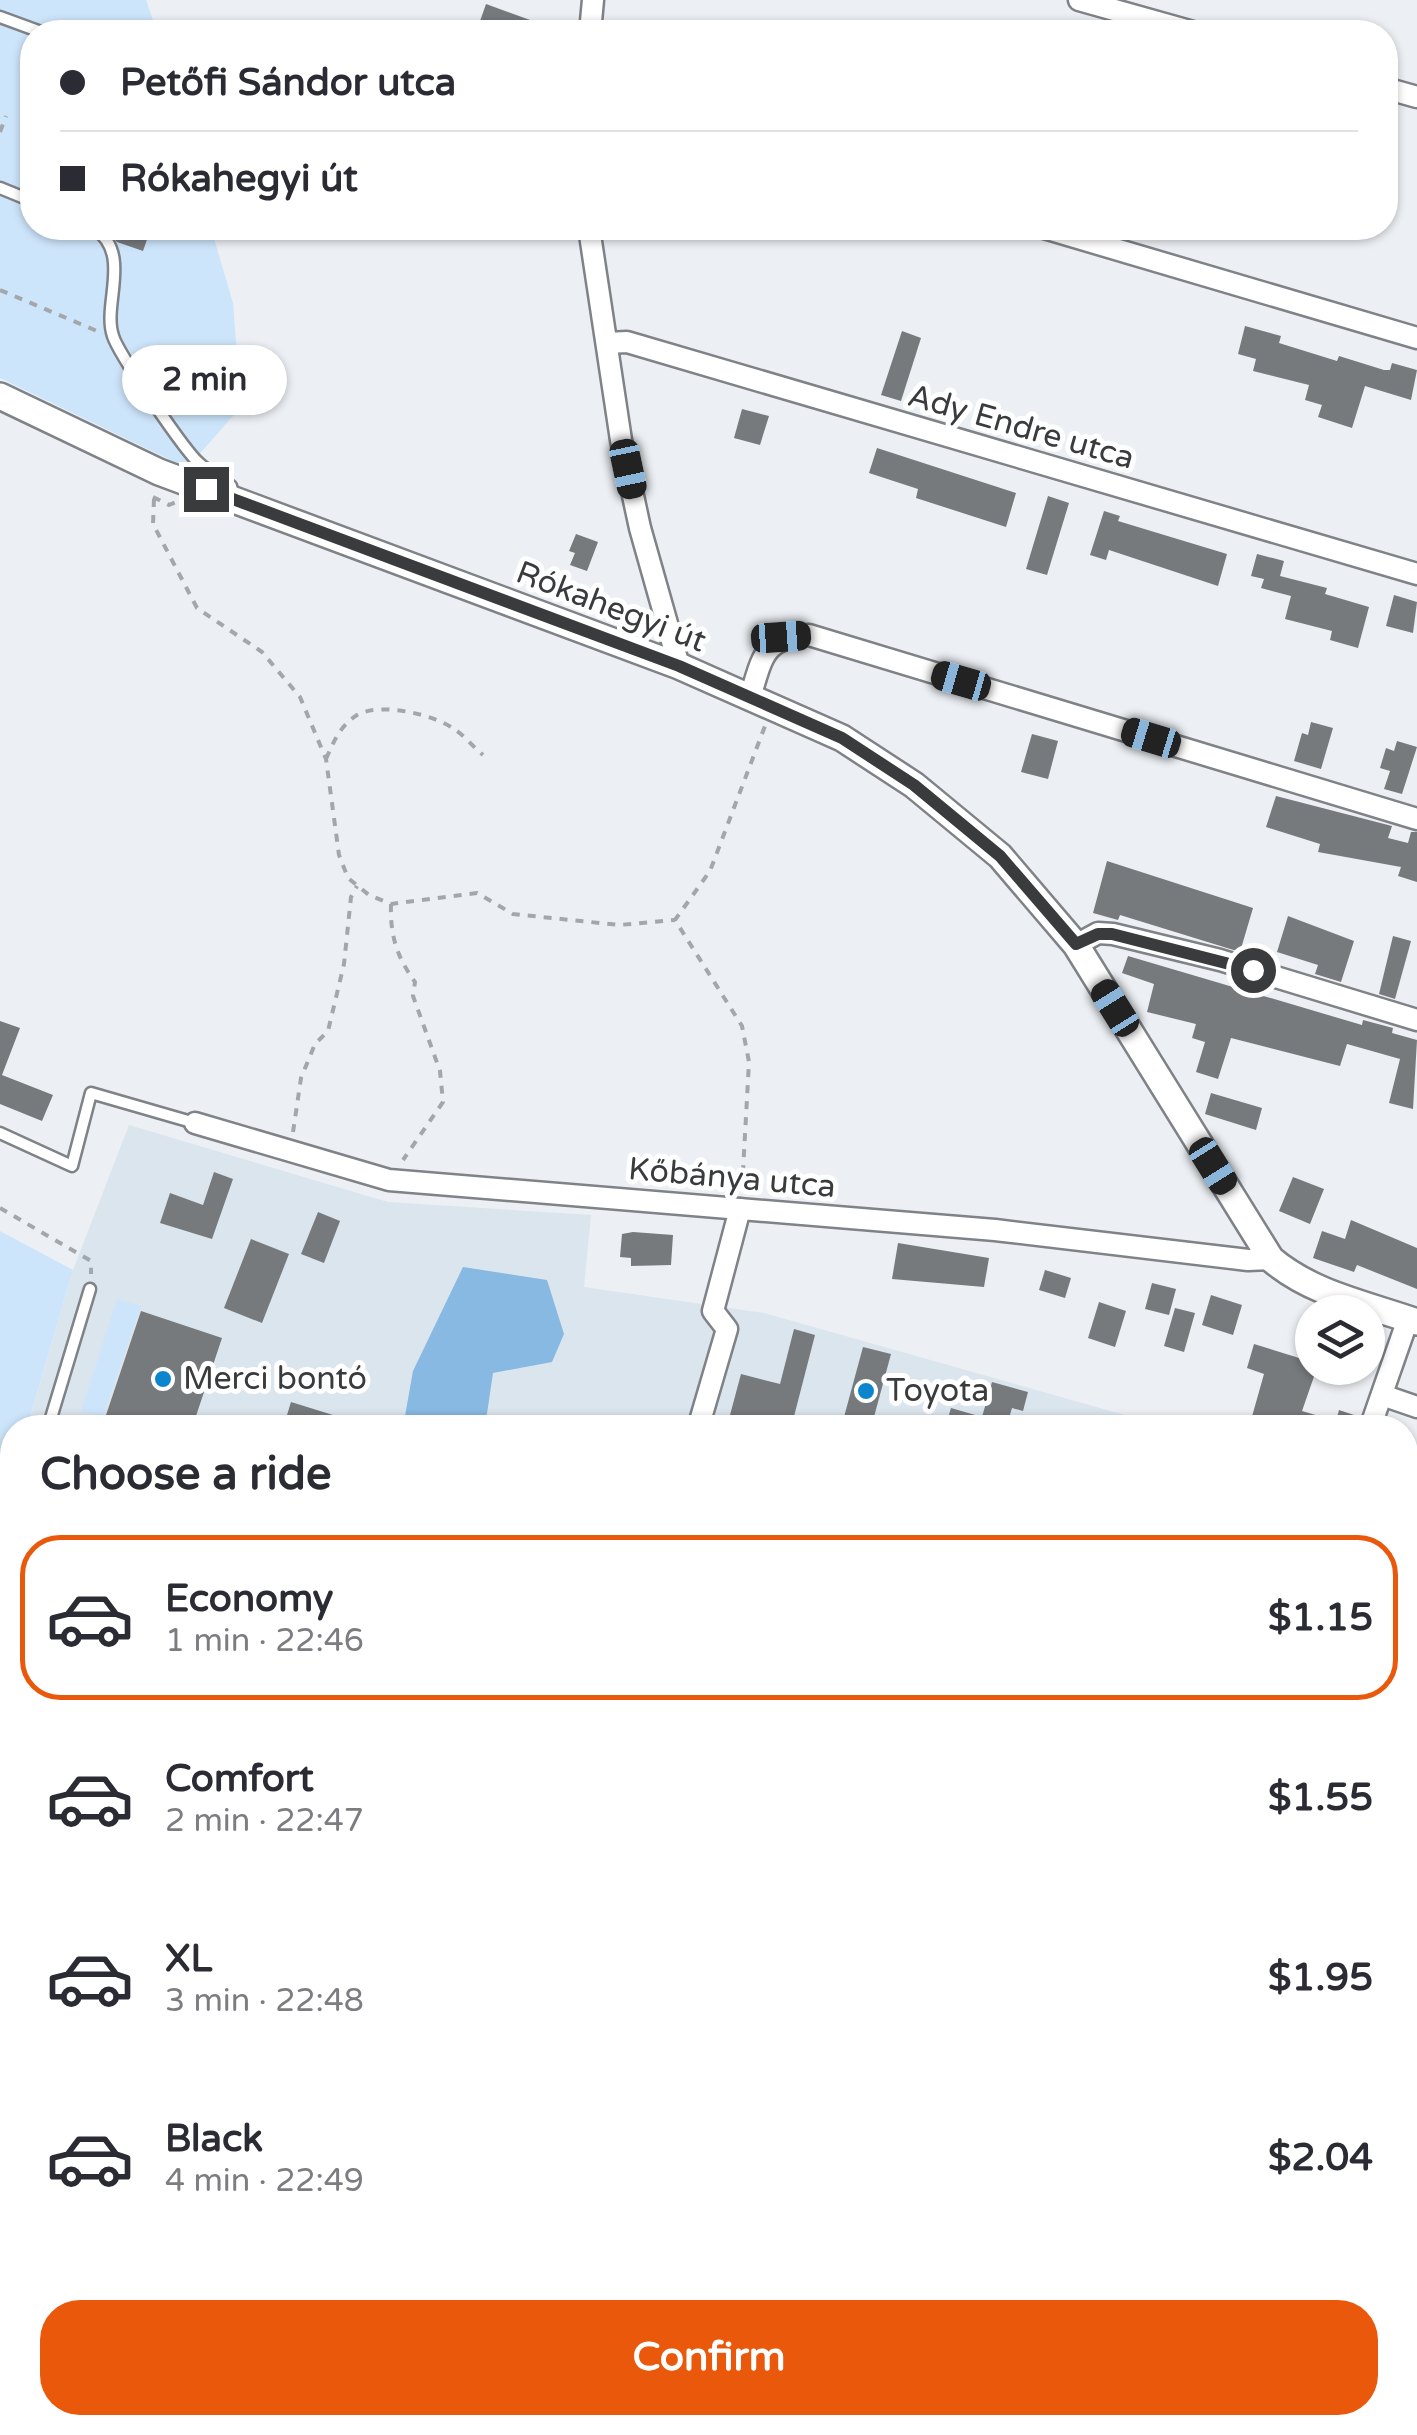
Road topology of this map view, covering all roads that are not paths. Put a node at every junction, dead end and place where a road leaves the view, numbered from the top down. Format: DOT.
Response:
graph roads {
  1 [pos="1079,0"];
  2 [pos="1150,20"];
  3 [pos="104,240"];
  4 [pos="591,240"];
  5 [pos="1085,240"];
  6 [pos="1417,338"];
  7 [pos="607,343"];
  8 [pos="0,396"];
  9 [pos="233,498"];
  10 [pos="1417,574"];
  11 [pos="679,666"];
  12 [pos="761,702"];
  13 [pos="1417,819"];
  14 [pos="1076,944"];
  15 [pos="1417,1020"];
  16 [pos="195,1123"];
  17 [pos="0,1133"];
  18 [pos="740,1208"];
  19 [pos="1270,1258"];
  20 [pos="90,1289"];
  21 [pos="1413,1320"];
  22 [pos="1382,1395"];
  23 [pos="1417,1407"];
  24 [pos="52,1415"];
  25 [pos="702,1415"];
  26 [pos="1375,1415"];
  1 -- 2 [label="street"];
  3 -- 9 [label="lane"];
  4 -- 7 [label="street"];
  5 -- 6 [label="street"];
  7 -- 10 [label="street, Ady Endre utca"];
  7 -- 11 [label="street"];
  8 -- 9 [label="street, Rókahegyi út"];
  9 -- 11 [label="street, Rókahegyi út"];
  11 -- 12 [label="street, Rókahegyi út"];
  12 -- 13 [label="street"];
  12 -- 14 [label="street, Rókahegyi út"];
  14 -- 15 [label="street"];
  14 -- 19 [label="street, Rókahegyi út"];
  16 -- 17 [label="lane"];
  16 -- 18 [label="street, Kőbánya utca"];
  18 -- 19 [label="street, Kőbánya utca"];
  18 -- 25 [label="street"];
  19 -- 21 [label="street"];
  20 -- 24 [label="lane"];
  21 -- 22 [label="street"];
  22 -- 23 [label="street"];
  22 -- 26 [label="street"];
}
